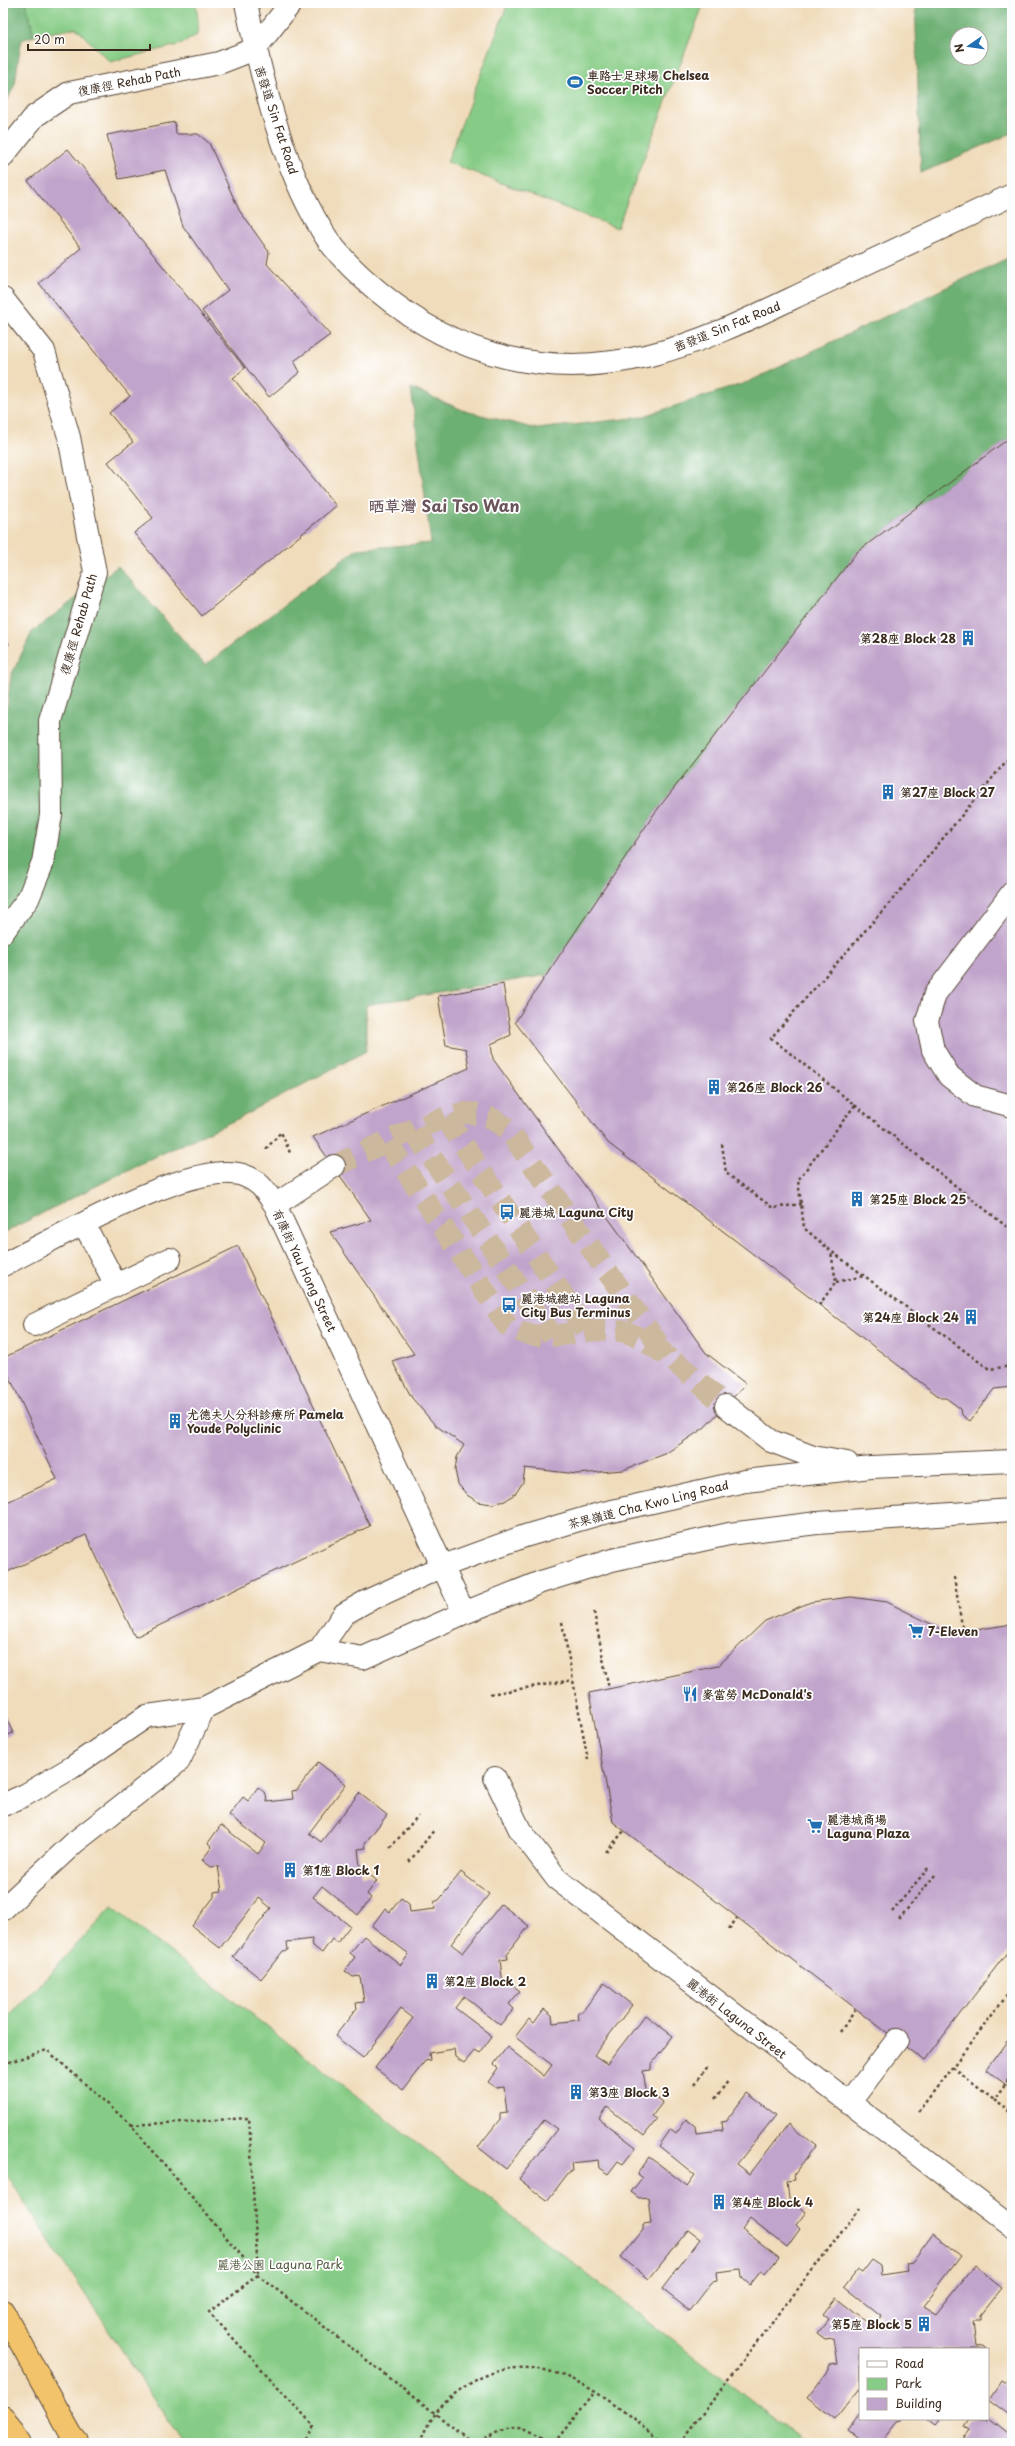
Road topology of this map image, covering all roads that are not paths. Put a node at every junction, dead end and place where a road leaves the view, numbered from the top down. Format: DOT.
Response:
graph roads {
  1 [pos="246,3"];
  2 [pos="291,3"];
  3 [pos="255,49"];
  4 [pos="3,156"];
  5 [pos="1012,195"];
  6 [pos="3,299"];
  7 [pos="1012,893"];
  8 [pos="3,932"];
  9 [pos="1012,1106"];
  10 [pos="334,1166"];
  11 [pos="275,1205"];
  12 [pos="84,1224"];
  13 [pos="170,1259"];
  14 [pos="3,1265"];
  15 [pos="116,1285"];
  16 [pos="34,1325"];
  17 [pos="726,1406"];
  18 [pos="1012,1461"];
  19 [pos="871,1467"];
  20 [pos="1012,1510"];
  21 [pos="443,1566"];
  22 [pos="464,1613"];
  23 [pos="319,1650"];
  24 [pos="204,1708"];
  25 [pos="495,1778"];
  26 [pos="3,1805"];
  27 [pos="3,1909"];
  28 [pos="897,2040"];
  29 [pos="849,2103"];
  30 [pos="1012,2227"];
  31 [pos="3,2311"];
  32 [pos="3,2417"];
  33 [pos="74,2440"];
  34 [pos="20,2443"];
  1 -- 3 [label="street, 茜發道 Sin Fat Road"];
  2 -- 3 [label="street"];
  3 -- 4 [label="street, 復康徑 Rehab Path"];
  3 -- 5 [label="street, 茜發道 Sin Fat Road"];
  6 -- 8 [label="street, 復康徑 Rehab Path"];
  7 -- 9 [label="street"];
  10 -- 11 [label="street"];
  11 -- 12 [label="street, 有康街 Yau Hong Street"];
  11 -- 21 [label="street, 有康街 Yau Hong Street"];
  12 -- 14 [label="street, 有康街 Yau Hong Street"];
  12 -- 15 [label="street"];
  13 -- 15 [label="street"];
  15 -- 16 [label="street"];
  17 -- 19 [label="street"];
  18 -- 19 [label="street, 茶果嶺道 Cha Kwo Ling Road"];
  19 -- 21 [label="street, 茶果嶺道 Cha Kwo Ling Road"];
  20 -- 22 [label="street"];
  21 -- 22 [label="street, 有康街 Yau Hong Street"];
  21 -- 23 [label="street, 茶果嶺道 Cha Kwo Ling Road"];
  22 -- 23 [label="street"];
  23 -- 24 [label="street, 茶果嶺道 Cha Kwo Ling Road"];
  24 -- 26 [label="street, 茶果嶺道 Cha Kwo Ling Road"];
  24 -- 27 [label="street"];
  25 -- 29 [label="street, 麗港街 Laguna Street"];
  28 -- 29 [label="street"];
  29 -- 30 [label="street, 麗港街 Laguna Street"];
  31 -- 33 [label="highway"];
  32 -- 34 [label="highway"];
}
